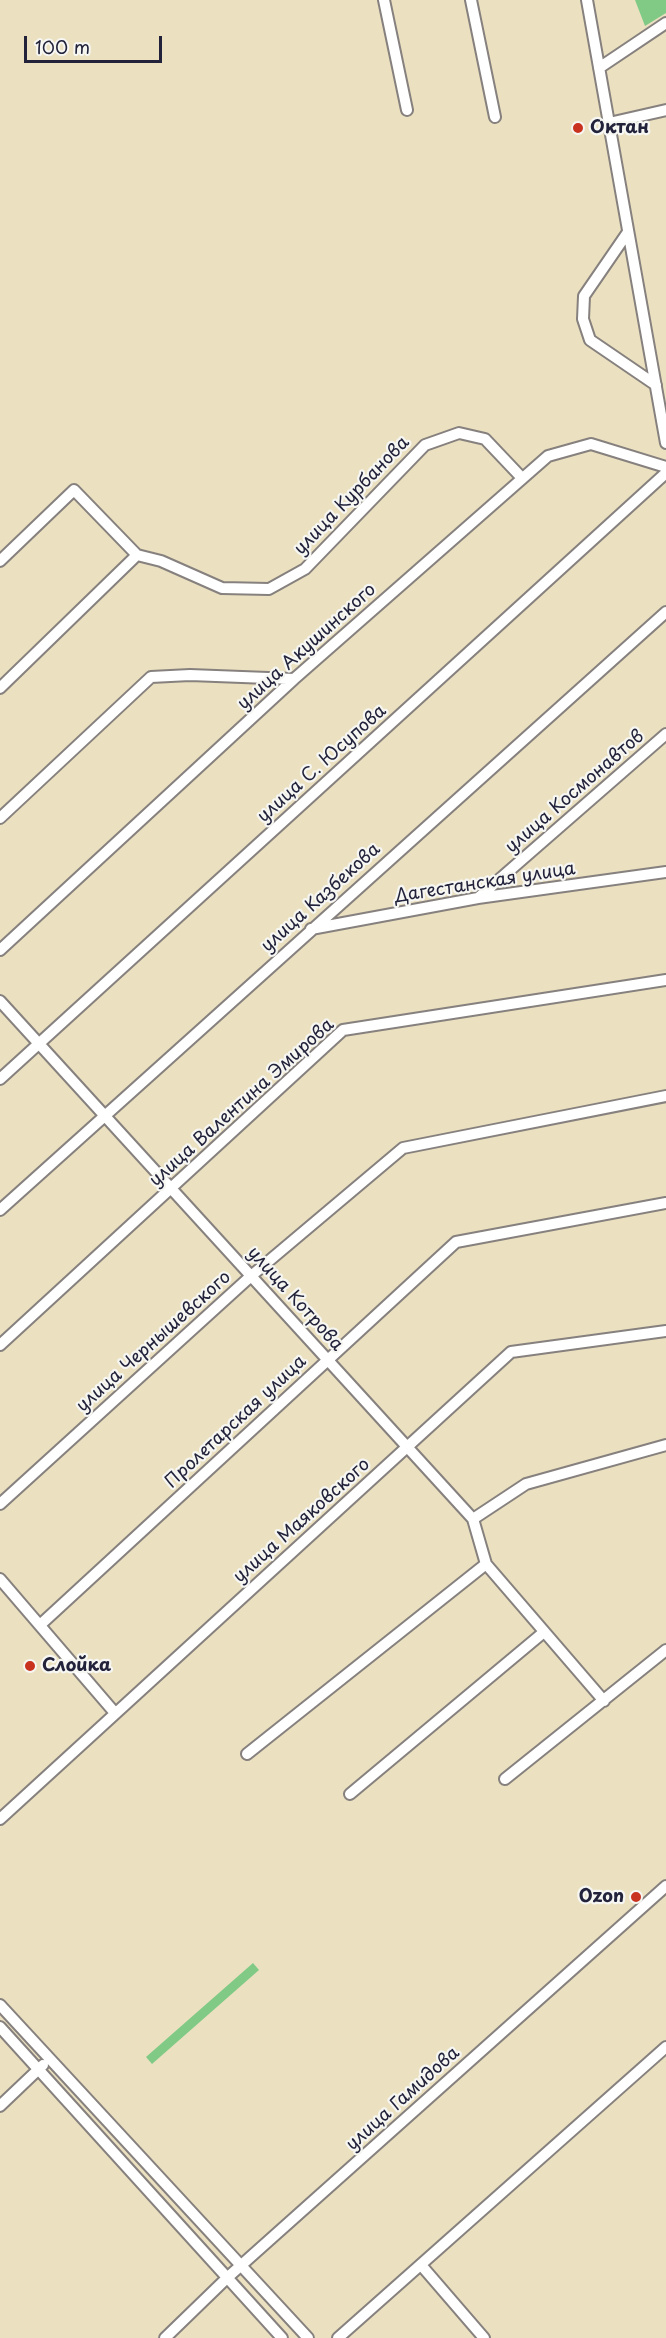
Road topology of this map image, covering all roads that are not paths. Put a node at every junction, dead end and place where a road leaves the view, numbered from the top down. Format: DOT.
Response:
graph roads {
  1 [pos="384,0"];
  2 [pos="471,0"];
  3 [pos="587,0"];
  4 [pos="666,23"];
  5 [pos="599,68"];
  6 [pos="407,110"];
  7 [pos="666,110"];
  8 [pos="495,117"];
  9 [pos="609,123"];
  10 [pos="628,232"];
  11 [pos="656,385"];
  12 [pos="666,443"];
  13 [pos="666,467"];
  14 [pos="666,473"];
  15 [pos="522,478"];
  16 [pos="137,555"];
  17 [pos="0,561"];
  18 [pos="666,612"];
  19 [pos="294,679"];
  20 [pos="0,688"];
  21 [pos="666,734"];
  22 [pos="0,818"];
  23 [pos="666,872"];
  24 [pos="478,898"];
  25 [pos="310,929"];
  26 [pos="0,951"];
  27 [pos="666,980"];
  28 [pos="0,1001"];
  29 [pos="39,1044"];
  30 [pos="0,1079"];
  31 [pos="666,1096"];
  32 [pos="105,1116"];
  33 [pos="171,1188"];
  34 [pos="666,1203"];
  35 [pos="0,1210"];
  36 [pos="251,1276"];
  37 [pos="666,1332"];
  38 [pos="0,1345"];
  39 [pos="328,1360"];
  40 [pos="666,1445"];
  41 [pos="408,1446"];
  42 [pos="0,1504"];
  43 [pos="473,1519"];
  44 [pos="486,1564"];
  45 [pos="0,1579"];
  46 [pos="40,1625"];
  47 [pos="544,1632"];
  48 [pos="666,1650"];
  49 [pos="604,1701"];
  50 [pos="115,1713"];
  51 [pos="247,1754"];
  52 [pos="505,1779"];
  53 [pos="350,1794"];
  54 [pos="0,1819"];
  55 [pos="666,1886"];
  56 [pos="0,2005"];
  57 [pos="0,2027"];
  58 [pos="666,2047"];
  59 [pos="50,2059"];
  60 [pos="39,2070"];
  61 [pos="0,2106"];
  62 [pos="131,2147"];
  63 [pos="119,2158"];
  64 [pos="241,2265"];
  65 [pos="421,2265"];
  66 [pos="228,2277"];
  67 [pos="165,2338"];
  68 [pos="282,2338"];
  69 [pos="308,2338"];
  70 [pos="338,2338"];
  71 [pos="484,2338"];
  1 -- 6 [label="street"];
  2 -- 8 [label="street"];
  3 -- 5 [label="street"];
  4 -- 5 [label="street"];
  5 -- 9 [label="street"];
  7 -- 9 [label="street"];
  9 -- 10 [label="street"];
  10 -- 11 [label="street"];
  10 -- 11 [label="street"];
  11 -- 12 [label="street"];
  13 -- 15 [label="street, улица Акушинского"];
  14 -- 29 [label="street, улица С. Юсупова"];
  15 -- 16 [label="street, улица Курбанова"];
  15 -- 19 [label="street, улица Акушинского"];
  16 -- 17 [label="street"];
  16 -- 20 [label="street"];
  18 -- 25 [label="street, улица Казбекова"];
  19 -- 22 [label="street"];
  19 -- 26 [label="street, улица Акушинского"];
  21 -- 24 [label="street, улица Космонавтов"];
  23 -- 24 [label="street, Дагестанская улица"];
  24 -- 25 [label="street, Дагестанская улица"];
  25 -- 32 [label="street, улица Казбекова"];
  27 -- 33 [label="street, улица Валентина Эмирова"];
  28 -- 29 [label="street, улица Котрова"];
  29 -- 30 [label="street, улица С. Юсупова"];
  29 -- 32 [label="street, улица Котрова"];
  31 -- 36 [label="street, улица Чернышевского"];
  32 -- 33 [label="street, улица Котрова"];
  32 -- 35 [label="street, улица Казбекова"];
  33 -- 36 [label="street, улица Котрова"];
  33 -- 38 [label="street, улица Валентина Эмирова"];
  34 -- 39 [label="street, Пролетарская улица"];
  36 -- 39 [label="street, улица Котрова"];
  36 -- 42 [label="street, улица Чернышевского"];
  37 -- 41 [label="street, улица Маяковского"];
  39 -- 41 [label="street, улица Котрова"];
  39 -- 46 [label="street, Пролетарская улица"];
  40 -- 43 [label="street"];
  41 -- 43 [label="street, улица Котрова"];
  41 -- 50 [label="street, улица Маяковского"];
  43 -- 44 [label="street, улица Котрова"];
  44 -- 47 [label="street, улица Котрова"];
  44 -- 51 [label="street"];
  45 -- 46 [label="street"];
  46 -- 50 [label="street"];
  47 -- 49 [label="street, улица Котрова"];
  47 -- 53 [label="street"];
  48 -- 49 [label="street"];
  49 -- 52 [label="street"];
  50 -- 54 [label="street, улица Маяковского"];
  55 -- 64 [label="street, улица Гамидова"];
  56 -- 59 [label="street"];
  57 -- 60 [label="street"];
  58 -- 65 [label="street"];
  59 -- 60 [label="street"];
  59 -- 62 [label="street"];
  60 -- 61 [label="street"];
  60 -- 63 [label="street"];
  62 -- 63 [label="street"];
  62 -- 64 [label="street"];
  63 -- 66 [label="street"];
  64 -- 66 [label="street, улица Гамидова"];
  64 -- 69 [label="street"];
  65 -- 70 [label="street"];
  65 -- 71 [label="street"];
  66 -- 67 [label="street, улица Гамидова"];
  66 -- 68 [label="street"];
}
